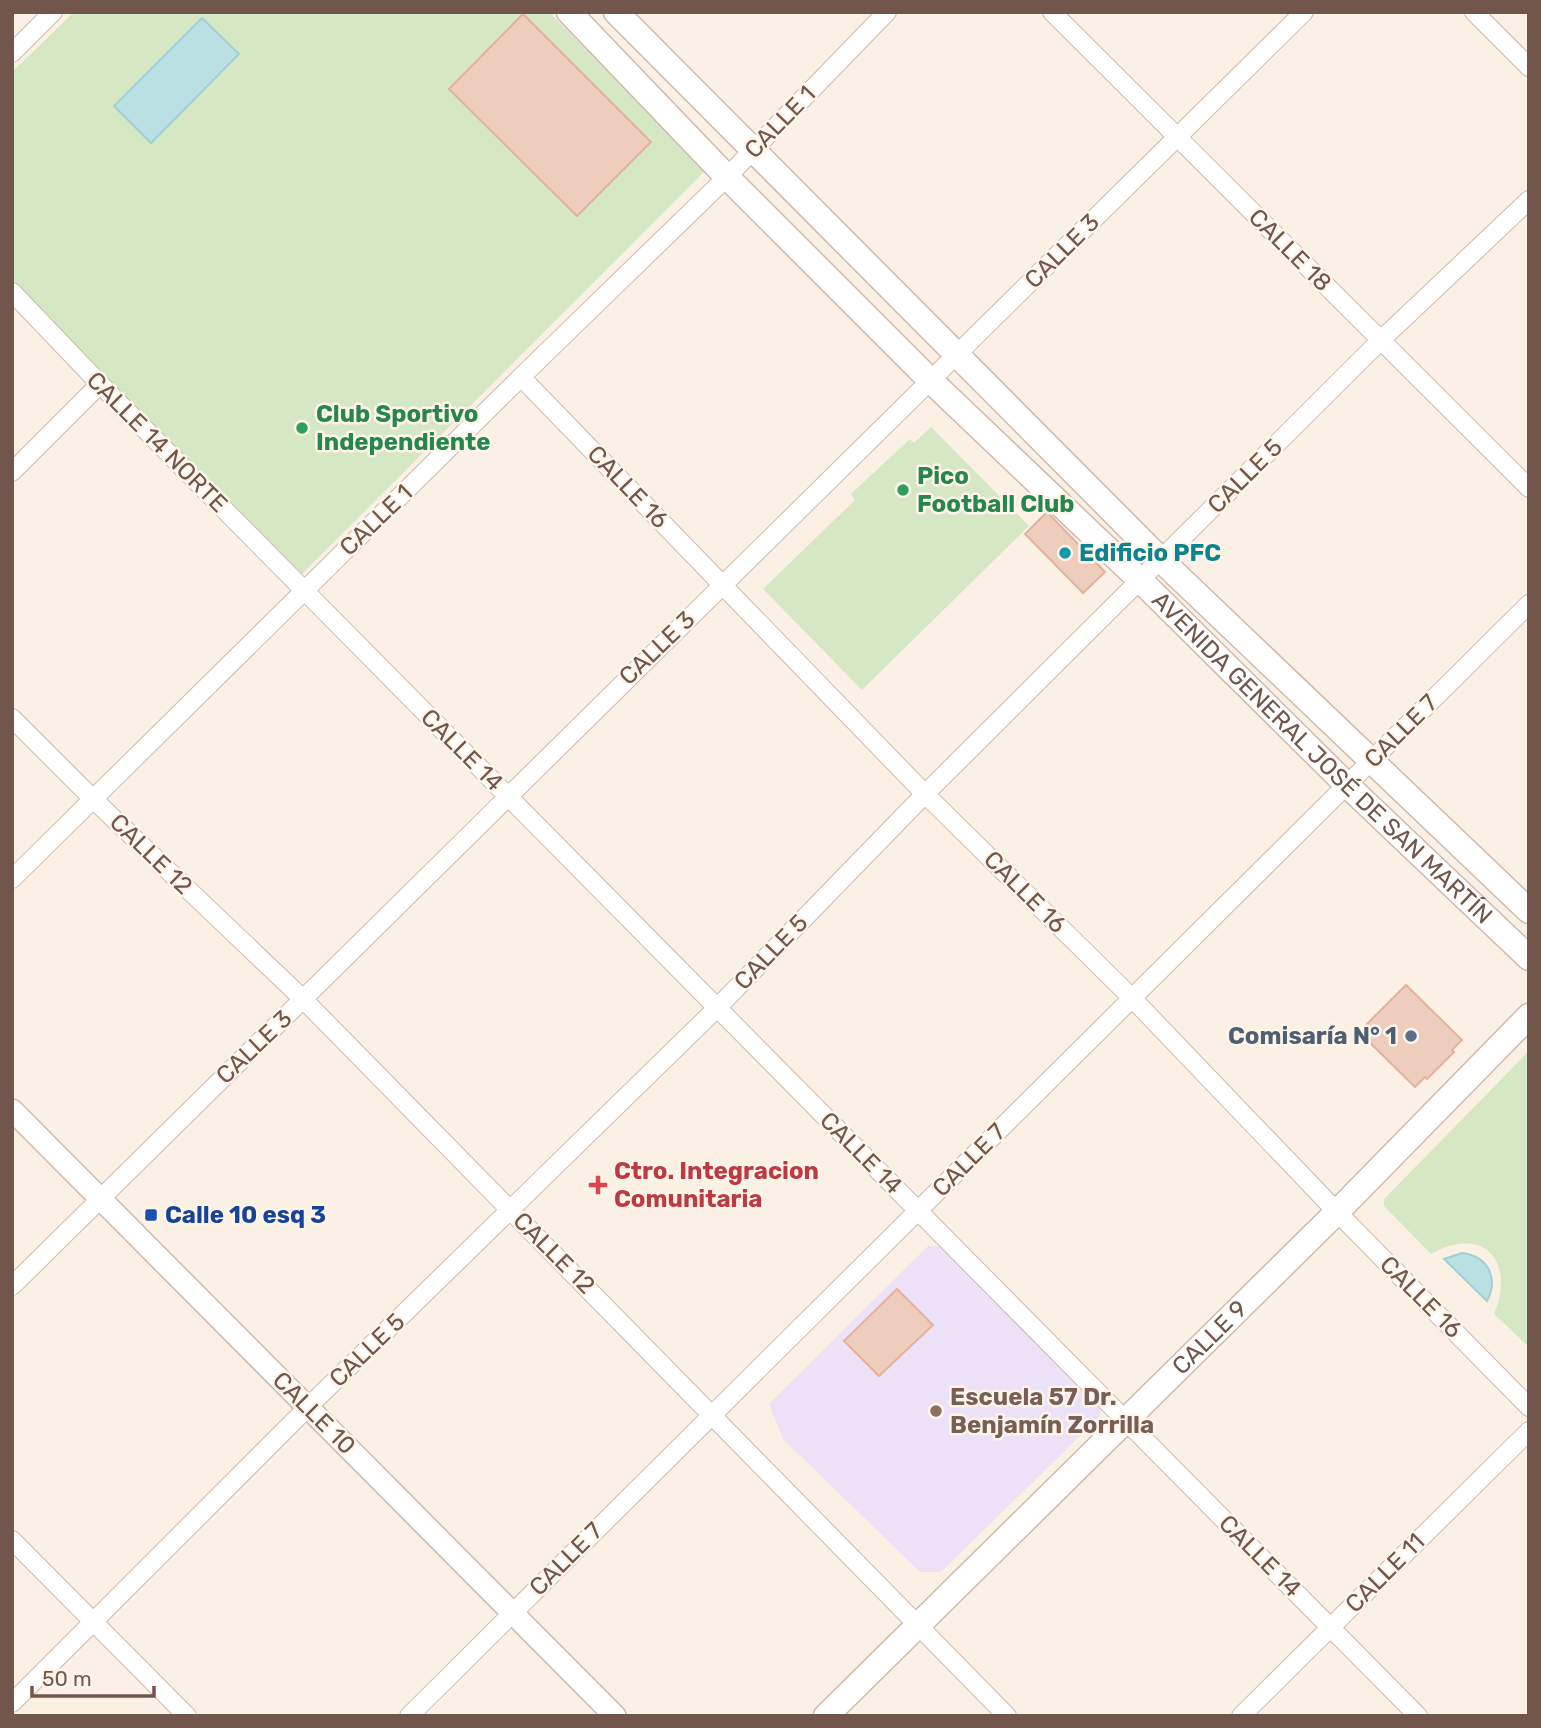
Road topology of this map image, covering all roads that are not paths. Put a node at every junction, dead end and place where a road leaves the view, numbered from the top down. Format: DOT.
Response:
graph roads {
  1 [pos="53,12"];
  2 [pos="569,12"];
  3 [pos="617,12"];
  4 [pos="887,12"];
  5 [pos="1052,12"];
  6 [pos="1304,12"];
  7 [pos="1474,12"];
  8 [pos="12,53"];
  9 [pos="1529,67"];
  10 [pos="1177,137"];
  11 [pos="752,150"];
  12 [pos="727,177"];
  13 [pos="1529,200"];
  14 [pos="12,292"];
  15 [pos="1381,340"];
  16 [pos="957,355"];
  17 [pos="521,377"];
  18 [pos="931,381"];
  19 [pos="100,384"];
  20 [pos="12,472"];
  21 [pos="1529,488"];
  22 [pos="1161,560"];
  23 [pos="1141,581"];
  24 [pos="723,585"];
  25 [pos="304,590"];
  26 [pos="1529,604"];
  27 [pos="12,718"];
  28 [pos="1372,761"];
  29 [pos="1348,786"];
  30 [pos="925,794"];
  31 [pos="507,796"];
  32 [pos="93,799"];
  33 [pos="12,878"];
  34 [pos="1529,911"];
  35 [pos="1529,958"];
  36 [pos="1132,998"];
  37 [pos="303,999"];
  38 [pos="717,1008"];
  39 [pos="1529,1016"];
  40 [pos="12,1110"];
  41 [pos="100,1198"];
  42 [pos="510,1209"];
  43 [pos="918,1210"];
  44 [pos="1338,1212"];
  45 [pos="12,1286"];
  46 [pos="308,1407"];
  47 [pos="1529,1407"];
  48 [pos="713,1414"];
  49 [pos="1126,1420"];
  50 [pos="1529,1431"];
  51 [pos="12,1540"];
  52 [pos="513,1613"];
  53 [pos="93,1623"];
  54 [pos="917,1625"];
  55 [pos="1331,1627"];
  56 [pos="12,1703"];
  57 [pos="187,1716"];
  58 [pos="409,1716"];
  59 [pos="615,1716"];
  60 [pos="826,1716"];
  61 [pos="1007,1716"];
  62 [pos="1241,1716"];
  63 [pos="1418,1716"];
  1 -- 8 [label="street"];
  2 -- 12 [label="main road, AVENIDA GENERAL JOSÉ DE SAN MARTÍN"];
  3 -- 11 [label="main road, AVENIDA GENERAL JOSÉ DE SAN MARTÍN"];
  4 -- 11 [label="street, CALLE 1"];
  5 -- 10 [label="street, CALLE 18"];
  6 -- 10 [label="street, CALLE 3"];
  7 -- 9 [label="street"];
  10 -- 15 [label="street, CALLE 18"];
  10 -- 16 [label="street, CALLE 3"];
  11 -- 12 [label="street, CALLE 1"];
  11 -- 16 [label="main road, AVENIDA GENERAL JOSÉ DE SAN MARTÍN"];
  12 -- 17 [label="street, CALLE 1"];
  12 -- 18 [label="main road, AVENIDA GENERAL JOSÉ DE SAN MARTÍN"];
  13 -- 15 [label="street, CALLE 5"];
  14 -- 19 [label="street, CALLE 14 NORTE"];
  15 -- 21 [label="street, CALLE 18"];
  15 -- 22 [label="street, CALLE 5"];
  16 -- 18 [label="street, CALLE 3"];
  16 -- 22 [label="main road, AVENIDA GENERAL JOSÉ DE SAN MARTÍN"];
  17 -- 24 [label="street, CALLE 16"];
  17 -- 25 [label="street, CALLE 1"];
  18 -- 23 [label="main road, AVENIDA GENERAL JOSÉ DE SAN MARTÍN"];
  18 -- 24 [label="street, CALLE 3"];
  19 -- 20 [label="street"];
  19 -- 25 [label="street, CALLE 14 NORTE"];
  22 -- 23 [label="street, CALLE 5"];
  22 -- 28 [label="main road, AVENIDA GENERAL JOSÉ DE SAN MARTÍN"];
  23 -- 29 [label="main road, AVENIDA GENERAL JOSÉ DE SAN MARTÍN"];
  23 -- 30 [label="street, CALLE 5"];
  24 -- 30 [label="street, CALLE 16"];
  24 -- 31 [label="street, CALLE 3"];
  25 -- 31 [label="street, CALLE 14"];
  25 -- 32 [label="street, CALLE 1"];
  26 -- 28 [label="street, CALLE 7"];
  27 -- 32 [label="street, CALLE 12"];
  28 -- 29 [label="street, CALLE 7"];
  28 -- 34 [label="main road, AVENIDA GENERAL JOSÉ DE SAN MARTÍN"];
  29 -- 35 [label="main road, AVENIDA GENERAL JOSÉ DE SAN MARTÍN"];
  29 -- 36 [label="street, CALLE 7"];
  30 -- 36 [label="street, CALLE 16"];
  30 -- 38 [label="street, CALLE 5"];
  31 -- 37 [label="street, CALLE 3"];
  31 -- 38 [label="street, CALLE 14"];
  32 -- 33 [label="street, CALLE 1"];
  32 -- 37 [label="street, CALLE 12"];
  36 -- 43 [label="street, CALLE 7"];
  36 -- 44 [label="street, CALLE 16"];
  37 -- 41 [label="street, CALLE 3"];
  37 -- 42 [label="street, CALLE 12"];
  38 -- 42 [label="street, CALLE 5"];
  38 -- 43 [label="street, CALLE 14"];
  39 -- 44 [label="main road, CALLE 9"];
  40 -- 41 [label="street, CALLE 10"];
  41 -- 45 [label="street, CALLE 3"];
  41 -- 46 [label="street, CALLE 10"];
  42 -- 46 [label="street, CALLE 5"];
  42 -- 48 [label="street, CALLE 12"];
  43 -- 48 [label="street, CALLE 7"];
  43 -- 49 [label="street, CALLE 14"];
  44 -- 47 [label="street, CALLE 16"];
  44 -- 49 [label="main road, CALLE 9"];
  46 -- 52 [label="street, CALLE 10"];
  46 -- 53 [label="street, CALLE 5"];
  48 -- 52 [label="street, CALLE 7"];
  48 -- 54 [label="street, CALLE 12"];
  49 -- 54 [label="main road, CALLE 9"];
  49 -- 55 [label="street, CALLE 14"];
  50 -- 55 [label="street, CALLE 11"];
  51 -- 53 [label="street"];
  52 -- 58 [label="street, CALLE 7"];
  52 -- 59 [label="street, CALLE 10"];
  53 -- 56 [label="street, CALLE 5"];
  53 -- 57 [label="street"];
  54 -- 60 [label="main road, CALLE 9"];
  54 -- 61 [label="street, CALLE 12"];
  55 -- 62 [label="street, CALLE 11"];
  55 -- 63 [label="street, CALLE 14"];
}
